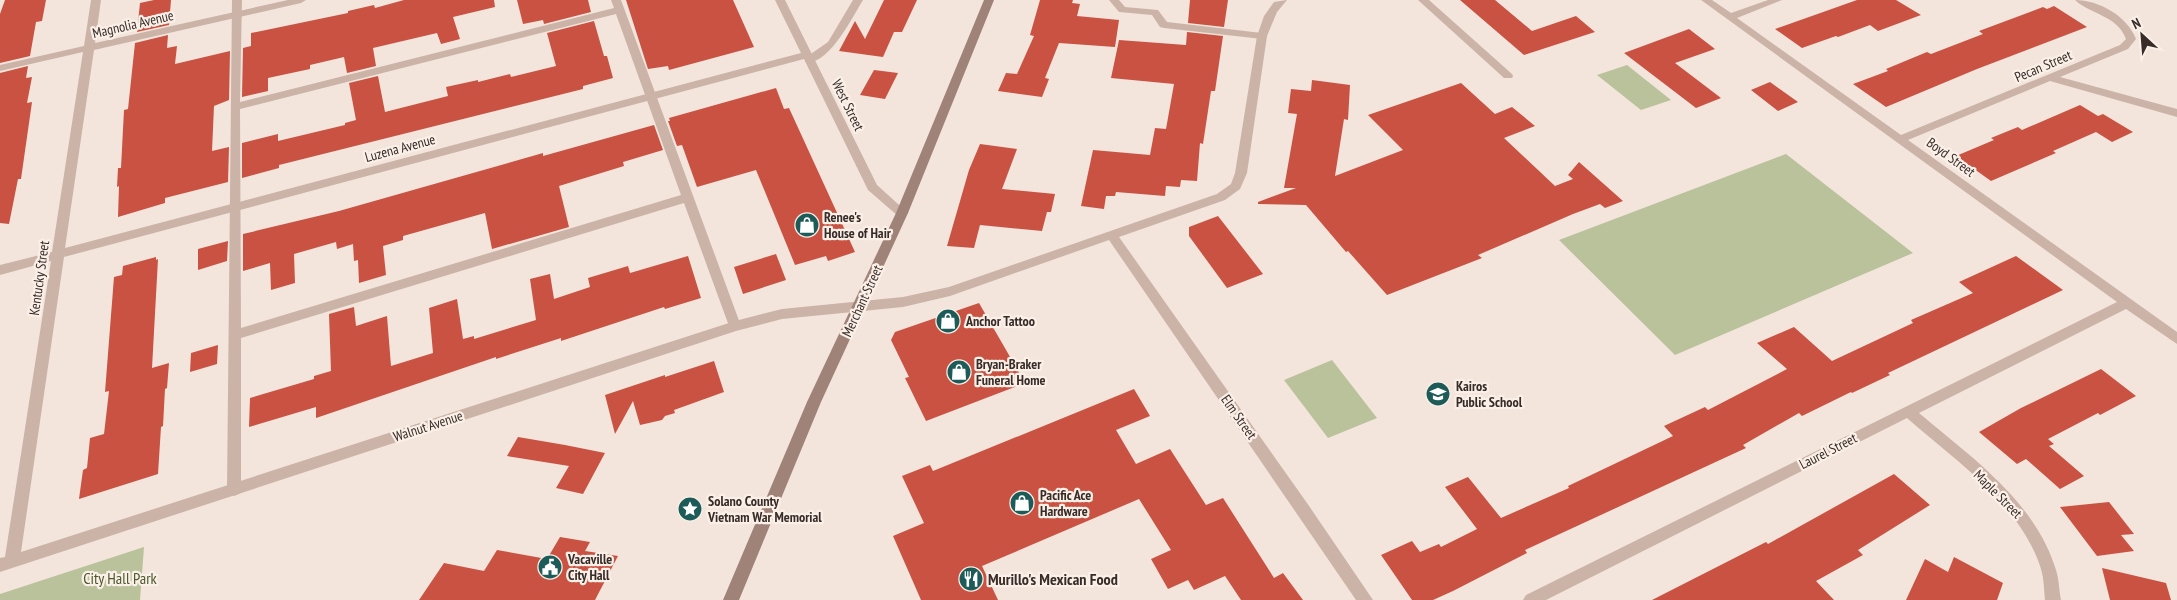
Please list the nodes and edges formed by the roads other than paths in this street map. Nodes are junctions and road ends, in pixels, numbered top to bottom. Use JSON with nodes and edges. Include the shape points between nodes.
{"nodes":[{"id":1,"x":96,"y":0,"type":"edge"},
{"id":2,"x":237,"y":0,"type":"edge"},
{"id":3,"x":301,"y":0,"type":"edge"},
{"id":4,"x":780,"y":0,"type":"edge"},
{"id":5,"x":858,"y":0,"type":"edge"},
{"id":6,"x":989,"y":0,"type":"edge"},
{"id":7,"x":1114,"y":0,"type":"edge"},
{"id":8,"x":1282,"y":0,"type":"edge"},
{"id":9,"x":1423,"y":0,"type":"edge"},
{"id":10,"x":1706,"y":0,"type":"edge"},
{"id":11,"x":1777,"y":0,"type":"edge"},
{"id":12,"x":2080,"y":0,"type":"edge"},
{"id":13,"x":618,"y":5,"type":"edge"},
{"id":14,"x":237,"y":15,"type":"junction"},
{"id":15,"x":1730,"y":17,"type":"junction"},
{"id":16,"x":1262,"y":36,"type":"junction"},
{"id":17,"x":89,"y":47,"type":"junction"},
{"id":18,"x":808,"y":57,"type":"junction"},
{"id":19,"x":0,"y":68,"type":"edge"},
{"id":20,"x":1508,"y":76,"type":"dead end"},
{"id":21,"x":2050,"y":78,"type":"junction"},
{"id":22,"x":652,"y":96,"type":"junction"},
{"id":23,"x":235,"y":107,"type":"junction"},
{"id":24,"x":2177,"y":113,"type":"edge"},
{"id":25,"x":1900,"y":139,"type":"junction"},
{"id":26,"x":689,"y":197,"type":"junction"},
{"id":27,"x":234,"y":208,"type":"junction"},
{"id":28,"x":902,"y":213,"type":"junction"},
{"id":29,"x":1112,"y":236,"type":"junction"},
{"id":30,"x":57,"y":255,"type":"junction"},
{"id":31,"x":0,"y":270,"type":"edge"},
{"id":32,"x":2126,"y":303,"type":"junction"},
{"id":33,"x":859,"y":306,"type":"junction"},
{"id":34,"x":735,"y":326,"type":"junction"},
{"id":35,"x":236,"y":335,"type":"junction"},
{"id":36,"x":2177,"y":339,"type":"edge"},
{"id":37,"x":1908,"y":411,"type":"junction"},
{"id":38,"x":234,"y":490,"type":"junction"},
{"id":39,"x":6,"y":563,"type":"edge"},
{"id":40,"x":731,"y":600,"type":"edge"},
{"id":41,"x":1365,"y":600,"type":"edge"},
{"id":42,"x":1531,"y":600,"type":"edge"},
{"id":43,"x":2053,"y":600,"type":"edge"}],
"edges":[{"from":1,"to":17,"type":"street","name":"Kentucky Street"},
{"from":2,"to":14,"type":"street"},
{"from":3,"to":14,"type":"street","name":"Magnolia Avenue"},
{"from":4,"to":18,"type":"street","name":"West Street"},
{"from":5,"to":18,"type":"street","via":[[832,44]]},
{"from":6,"to":28,"type":"main road","name":"Merchant Street"},
{"from":7,"to":16,"type":"street","via":[[1122,10],[1155,12],[1164,25]]},
{"from":8,"to":16,"type":"street","via":[[1268,17]]},
{"from":9,"to":20,"type":"street"},
{"from":10,"to":15,"type":"street","name":"Boyd Street"},
{"from":11,"to":15,"type":"street"},
{"from":12,"to":21,"type":"street","name":"Pecan Street","via":[[2118,21],[2130,31],[2131,39],[2124,47]]},
{"from":13,"to":22,"type":"street"},
{"from":13,"to":23,"type":"street"},
{"from":14,"to":17,"type":"street","name":"Magnolia Avenue"},
{"from":14,"to":23,"type":"street"},
{"from":15,"to":25,"type":"street","name":"Boyd Street"},
{"from":16,"to":29,"type":"street","via":[[1241,173],[1236,186],[1222,197]]},
{"from":17,"to":19,"type":"street","name":"Magnolia Avenue"},
{"from":17,"to":30,"type":"street","name":"Kentucky Street"},
{"from":18,"to":22,"type":"street","name":"Luzena Avenue"},
{"from":18,"to":28,"type":"street","name":"West Street","via":[[872,187]]},
{"from":21,"to":24,"type":"street"},
{"from":21,"to":25,"type":"street","name":"Pecan Street"},
{"from":22,"to":26,"type":"street"},
{"from":22,"to":27,"type":"street","name":"Luzena Avenue"},
{"from":23,"to":27,"type":"street"},
{"from":25,"to":32,"type":"street","name":"Boyd Street"},
{"from":26,"to":34,"type":"street"},
{"from":26,"to":35,"type":"street"},
{"from":27,"to":30,"type":"street","name":"Luzena Avenue"},
{"from":27,"to":35,"type":"street"},
{"from":28,"to":33,"type":"main road","name":"Merchant Street"},
{"from":29,"to":33,"type":"street","via":[[950,291],[903,302]]},
{"from":29,"to":41,"type":"street","name":"Elm Street"},
{"from":30,"to":31,"type":"street","name":"Luzena Avenue"},
{"from":30,"to":39,"type":"street","name":"Kentucky Street"},
{"from":32,"to":36,"type":"street","name":"Boyd Street"},
{"from":32,"to":37,"type":"street","name":"Laurel Street"},
{"from":33,"to":34,"type":"street","name":"Walnut Avenue","via":[[782,314]]},
{"from":33,"to":40,"type":"main road","name":"Merchant Street","via":[[814,402]]},
{"from":34,"to":38,"type":"street","name":"Walnut Avenue"},
{"from":35,"to":38,"type":"street"},
{"from":37,"to":42,"type":"street","name":"Laurel Street"},
{"from":37,"to":43,"type":"street","name":"Maple Street","via":[[1988,482],[2023,519],[2042,550],[2053,587]]},
{"from":38,"to":39,"type":"street","name":"Walnut Avenue"}]}
